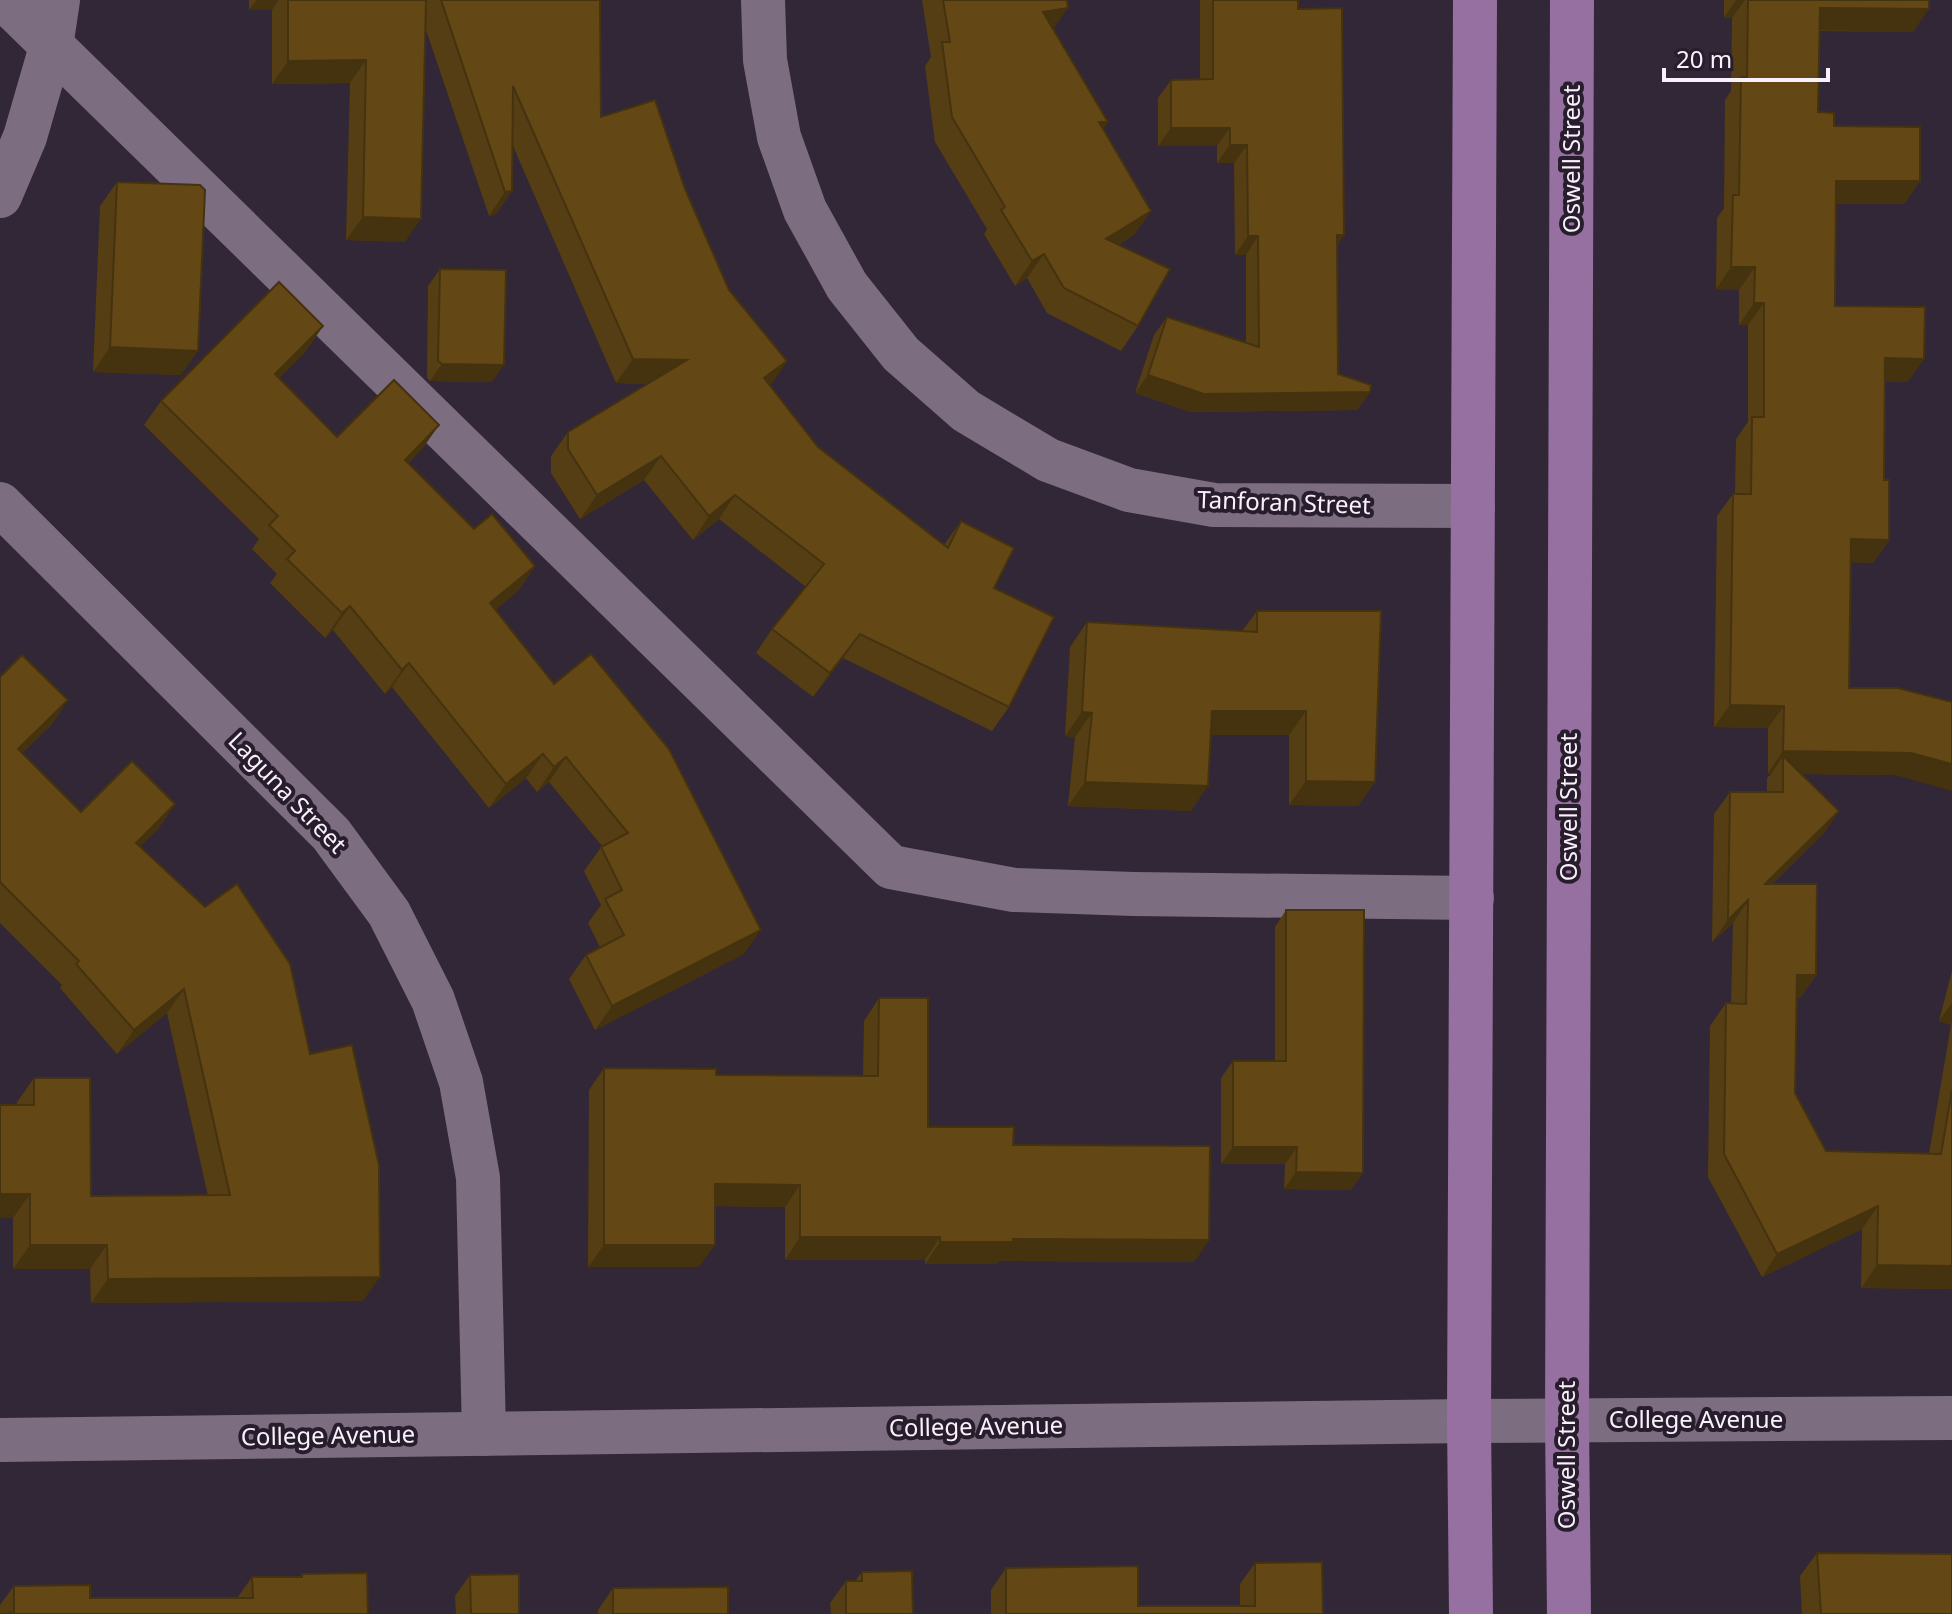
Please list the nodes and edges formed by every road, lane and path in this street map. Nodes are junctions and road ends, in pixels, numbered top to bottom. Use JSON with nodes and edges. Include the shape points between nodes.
{"nodes":[{"id":1,"x":5,"y":0,"type":"edge"},
{"id":2,"x":58,"y":0,"type":"edge"},
{"id":3,"x":763,"y":0,"type":"edge"},
{"id":4,"x":1475,"y":0,"type":"edge"},
{"id":5,"x":1572,"y":0,"type":"edge"},
{"id":6,"x":51,"y":47,"type":"junction"},
{"id":7,"x":0,"y":196,"type":"edge"},
{"id":8,"x":0,"y":504,"type":"edge"},
{"id":9,"x":1473,"y":506,"type":"junction"},
{"id":10,"x":1472,"y":898,"type":"junction"},
{"id":11,"x":1952,"y":1418,"type":"edge"},
{"id":12,"x":1469,"y":1421,"type":"junction"},
{"id":13,"x":1567,"y":1421,"type":"junction"},
{"id":14,"x":484,"y":1434,"type":"junction"},
{"id":15,"x":0,"y":1440,"type":"edge"},
{"id":16,"x":1471,"y":1614,"type":"edge"},
{"id":17,"x":1569,"y":1614,"type":"edge"}],
"edges":[{"from":1,"to":6,"type":"street"},
{"from":2,"to":6,"type":"street"},
{"from":3,"to":9,"type":"street","name":"Tanforan Street","via":[[765,60],[779,137],[805,210],[847,286],[883,332],[966,411],[1048,460],[1129,490],[1214,505]]},
{"from":4,"to":9,"type":"main road"},
{"from":5,"to":13,"type":"main road","name":"Oswell Street"},
{"from":6,"to":7,"type":"street","via":[[25,137]]},
{"from":6,"to":10,"type":"street","via":[[891,867],[1014,890]]},
{"from":8,"to":14,"type":"street","name":"Laguna Street","via":[[331,834],[389,913],[433,1000],[461,1082],[478,1178]]},
{"from":9,"to":10,"type":"main road"},
{"from":10,"to":12,"type":"main road"},
{"from":11,"to":13,"type":"street","name":"College Avenue"},
{"from":12,"to":13,"type":"street","name":"College Avenue"},
{"from":12,"to":14,"type":"street","name":"College Avenue"},
{"from":12,"to":16,"type":"main road"},
{"from":13,"to":17,"type":"main road","name":"Oswell Street"},
{"from":14,"to":15,"type":"street","name":"College Avenue"}]}
